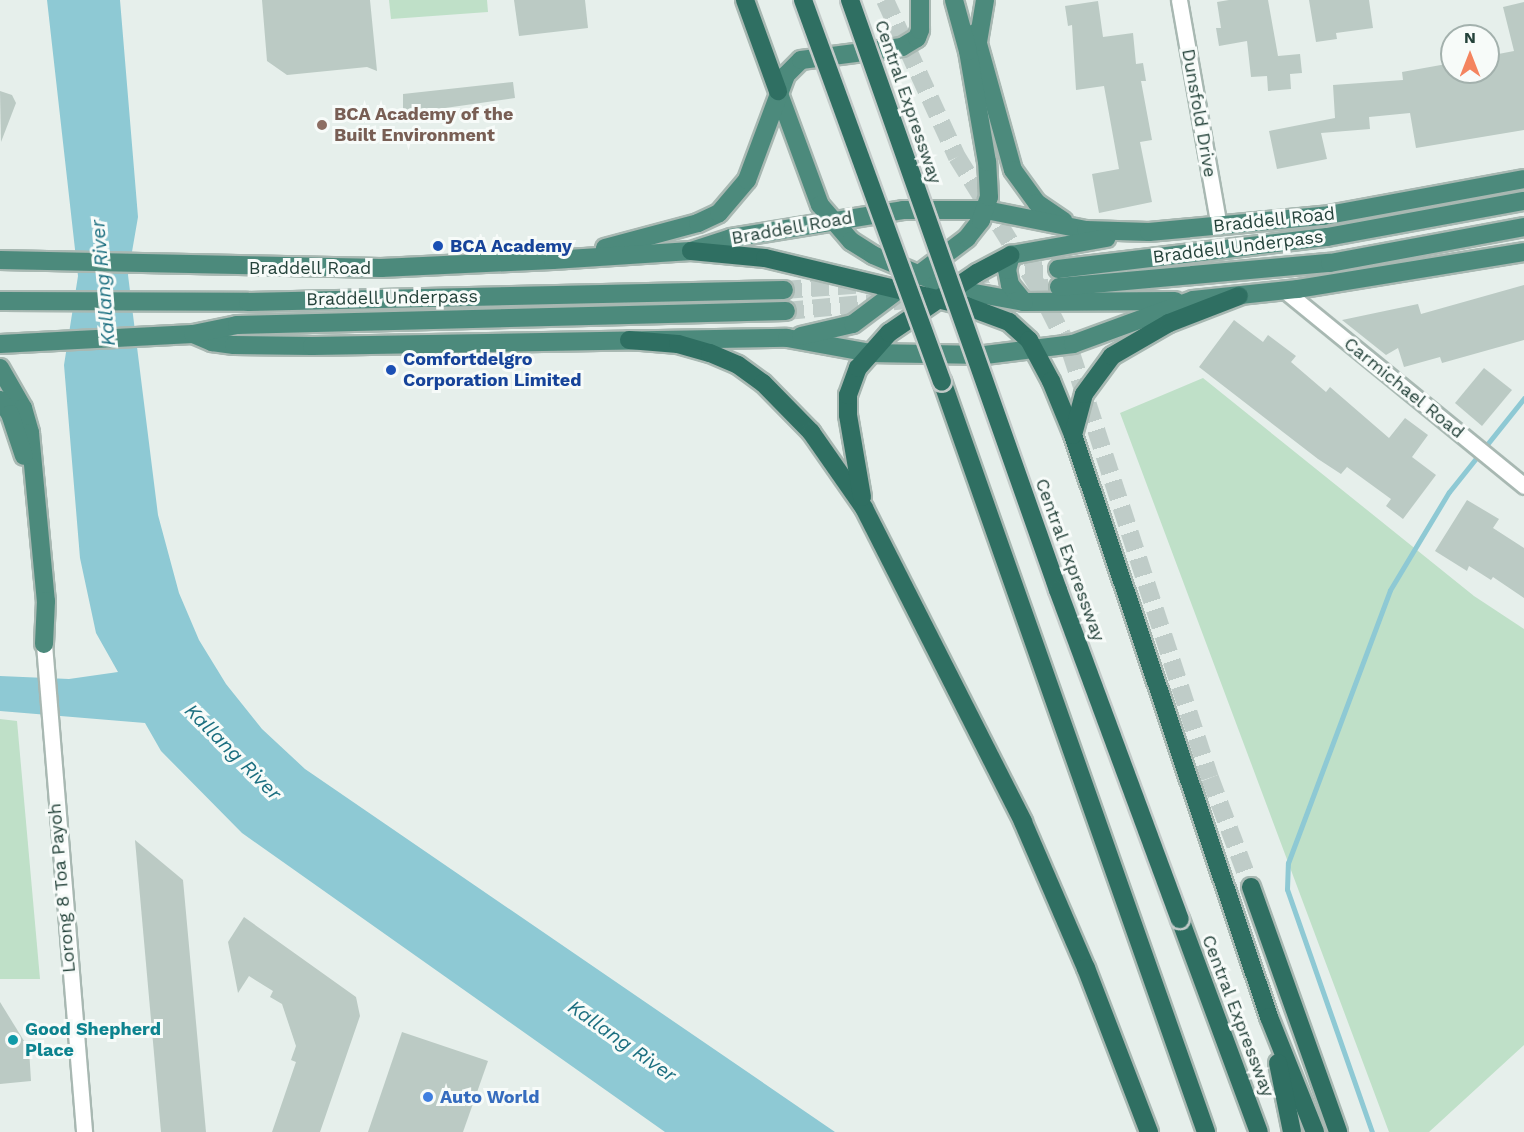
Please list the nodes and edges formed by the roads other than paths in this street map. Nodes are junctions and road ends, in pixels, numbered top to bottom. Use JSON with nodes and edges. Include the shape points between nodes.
{"nodes":[{"id":1,"x":745,"y":0,"type":"edge"},
{"id":2,"x":803,"y":0,"type":"edge"},
{"id":3,"x":850,"y":0,"type":"edge"},
{"id":4,"x":920,"y":0,"type":"edge"},
{"id":5,"x":954,"y":0,"type":"edge"},
{"id":6,"x":966,"y":0,"type":"edge"},
{"id":7,"x":985,"y":0,"type":"edge"},
{"id":8,"x":1179,"y":0,"type":"edge"},
{"id":9,"x":978,"y":42,"type":"junction"},
{"id":10,"x":778,"y":91,"type":"junction"},
{"id":11,"x":1524,"y":179,"type":"edge"},
{"id":12,"x":1524,"y":201,"type":"edge"},
{"id":13,"x":986,"y":210,"type":"junction"},
{"id":14,"x":830,"y":220,"type":"junction"},
{"id":15,"x":1220,"y":226,"type":"junction"},
{"id":16,"x":1524,"y":227,"type":"edge"},
{"id":17,"x":1086,"y":230,"type":"junction"},
{"id":18,"x":1149,"y":232,"type":"junction"},
{"id":19,"x":691,"y":251,"type":"junction"},
{"id":20,"x":1524,"y":252,"type":"edge"},
{"id":21,"x":1011,"y":255,"type":"junction"},
{"id":22,"x":575,"y":257,"type":"junction"},
{"id":23,"x":0,"y":260,"type":"edge"},
{"id":24,"x":1058,"y":269,"type":"tunnel mouth"},
{"id":25,"x":920,"y":276,"type":"junction"},
{"id":26,"x":1059,"y":287,"type":"tunnel mouth"},
{"id":27,"x":784,"y":290,"type":"tunnel mouth"},
{"id":28,"x":900,"y":290,"type":"junction"},
{"id":29,"x":1284,"y":290,"type":"junction"},
{"id":30,"x":946,"y":294,"type":"junction"},
{"id":31,"x":1239,"y":296,"type":"junction"},
{"id":32,"x":1193,"y":300,"type":"junction"},
{"id":33,"x":0,"y":301,"type":"edge"},
{"id":34,"x":1024,"y":302,"type":"junction"},
{"id":35,"x":786,"y":311,"type":"tunnel mouth"},
{"id":36,"x":193,"y":334,"type":"junction"},
{"id":37,"x":787,"y":338,"type":"junction"},
{"id":38,"x":629,"y":340,"type":"junction"},
{"id":39,"x":0,"y":344,"type":"edge"},
{"id":40,"x":1036,"y":351,"type":"junction"},
{"id":41,"x":870,"y":353,"type":"junction"},
{"id":42,"x":0,"y":368,"type":"edge"},
{"id":43,"x":0,"y":400,"type":"edge"},
{"id":44,"x":1073,"y":435,"type":"junction"},
{"id":45,"x":1524,"y":486,"type":"edge"},
{"id":46,"x":36,"y":498,"type":"junction"},
{"id":47,"x":864,"y":508,"type":"junction"},
{"id":48,"x":45,"y":652,"type":"joint"},
{"id":49,"x":1251,"y":886,"type":"tunnel mouth"},
{"id":50,"x":1269,"y":1017,"type":"junction"},
{"id":51,"x":84,"y":1132,"type":"edge"},
{"id":52,"x":1149,"y":1132,"type":"edge"},
{"id":53,"x":1206,"y":1132,"type":"edge"},
{"id":54,"x":1260,"y":1132,"type":"edge"},
{"id":55,"x":1292,"y":1132,"type":"edge"},
{"id":56,"x":1315,"y":1132,"type":"edge"},
{"id":57,"x":1338,"y":1132,"type":"edge"}],
"edges":[{"from":1,"to":10,"type":"highway"},
{"from":2,"to":53,"type":"highway","bridge":true,"via":[[1028,622]]},
{"from":3,"to":54,"type":"highway","name":"Central Expressway","bridge":true,"via":[[1058,590]]},
{"from":4,"to":10,"type":"highway","via":[[923,15],[917,38],[902,47],[801,60],[786,75]]},
{"from":5,"to":13,"type":"highway","via":[[968,51],[987,162],[990,186]]},
{"from":6,"to":9,"type":"highway"},
{"from":7,"to":9,"type":"highway"},
{"from":8,"to":15,"type":"street","name":"Dunsfold Drive"},
{"from":9,"to":17,"type":"highway","via":[[1018,181],[1048,212]]},
{"from":10,"to":14,"type":"highway","via":[[820,205]]},
{"from":10,"to":22,"type":"highway","via":[[747,180],[719,213],[698,223]]},
{"from":11,"to":15,"type":"highway","name":"Braddell Road","via":[[1323,216]]},
{"from":12,"to":24,"type":"highway","name":"Braddell Underpass","via":[[1327,237]]},
{"from":13,"to":14,"type":"highway","name":"Braddell Road","via":[[903,210]]},
{"from":13,"to":17,"type":"highway","name":"Braddell Road"},
{"from":13,"to":25,"type":"highway","via":[[972,233]]},
{"from":14,"to":19,"type":"highway","name":"Braddell Road","via":[[731,238]]},
{"from":14,"to":25,"type":"highway","via":[[873,255]]},
{"from":15,"to":18,"type":"highway","name":"Braddell Road"},
{"from":16,"to":26,"type":"highway","name":"Braddell Underpass","via":[[1330,263]]},
{"from":17,"to":18,"type":"highway","name":"Braddell Road"},
{"from":18,"to":21,"type":"highway"},
{"from":19,"to":22,"type":"highway","name":"Braddell Road"},
{"from":19,"to":28,"type":"highway","via":[[765,258]]},
{"from":20,"to":29,"type":"highway"},
{"from":21,"to":30,"type":"highway"},
{"from":21,"to":34,"type":"highway","via":[[1007,270],[1010,285]]},
{"from":22,"to":23,"type":"highway","name":"Braddell Road","via":[[398,268],[140,266]]},
{"from":25,"to":28,"type":"highway"},
{"from":25,"to":30,"type":"highway"},
{"from":27,"to":33,"type":"highway","name":"Braddell Underpass"},
{"from":28,"to":30,"type":"highway"},
{"from":28,"to":37,"type":"highway","via":[[853,324]]},
{"from":29,"to":31,"type":"highway"},
{"from":29,"to":45,"type":"street","name":"Carmichael Road"},
{"from":30,"to":34,"type":"highway"},
{"from":30,"to":40,"type":"highway","via":[[1009,322]]},
{"from":30,"to":41,"type":"highway","via":[[890,333]]},
{"from":31,"to":32,"type":"highway"},
{"from":31,"to":44,"type":"highway","via":[[1169,323],[1112,356],[1084,394]]},
{"from":32,"to":34,"type":"highway"},
{"from":32,"to":40,"type":"highway","via":[[1091,339]]},
{"from":35,"to":36,"type":"highway","name":"Braddell Underpass","via":[[237,325]]},
{"from":36,"to":38,"type":"highway","via":[[234,345]]},
{"from":36,"to":39,"type":"highway"},
{"from":37,"to":38,"type":"highway"},
{"from":37,"to":41,"type":"highway"},
{"from":38,"to":47,"type":"highway","via":[[678,344],[738,365],[763,383],[811,432]]},
{"from":40,"to":41,"type":"highway","via":[[955,356]]},
{"from":40,"to":44,"type":"highway"},
{"from":41,"to":47,"type":"highway","via":[[858,368],[848,395],[849,437]]},
{"from":42,"to":46,"type":"highway","via":[[28,423]]},
{"from":43,"to":46,"type":"highway","via":[[14,423]]},
{"from":44,"to":50,"type":"highway"},
{"from":46,"to":48,"type":"highway","via":[[46,600]]},
{"from":47,"to":52,"type":"highway","via":[[1023,822],[1086,968]]},
{"from":48,"to":51,"type":"street","name":"Lorong 8 Toa Payoh"},
{"from":49,"to":57,"type":"highway"},
{"from":50,"to":55,"type":"highway"},
{"from":50,"to":56,"type":"highway"}]}
